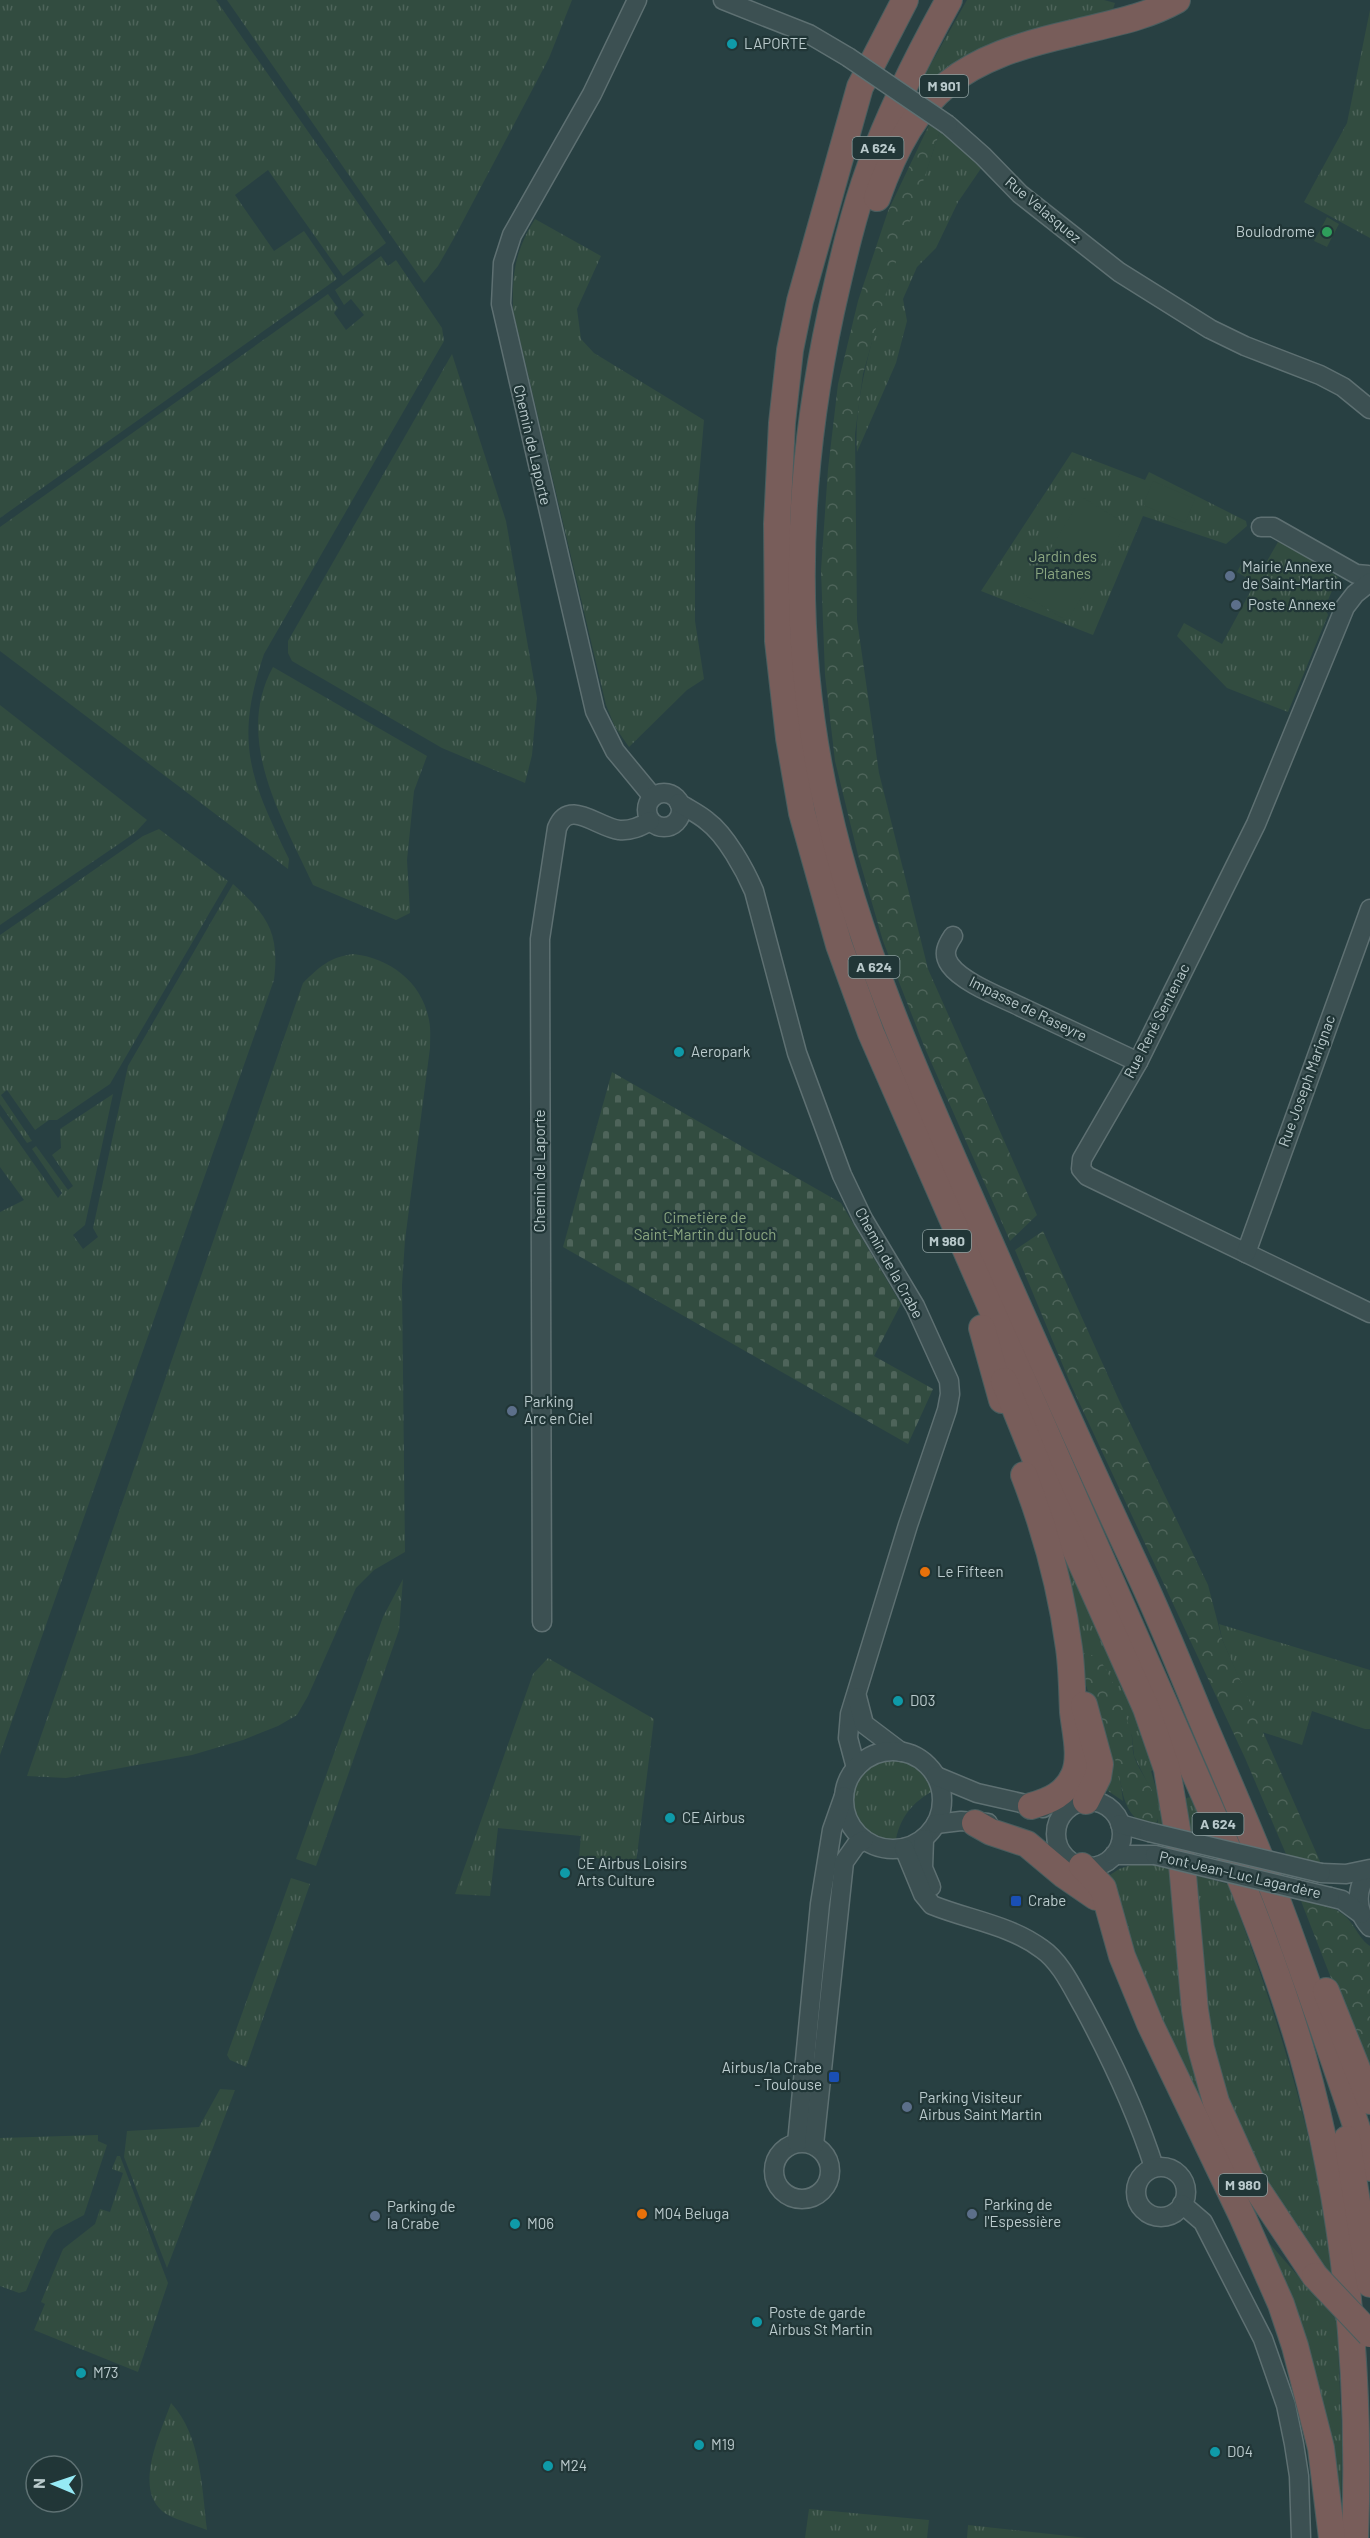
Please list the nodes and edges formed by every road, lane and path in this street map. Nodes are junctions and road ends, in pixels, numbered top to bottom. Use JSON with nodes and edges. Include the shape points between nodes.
{"nodes":[{"id":1,"x":637,"y":0,"type":"edge"},
{"id":2,"x":648,"y":0,"type":"edge"},
{"id":3,"x":723,"y":0,"type":"edge"},
{"id":4,"x":905,"y":0,"type":"edge"},
{"id":5,"x":925,"y":0,"type":"edge"},
{"id":6,"x":949,"y":0,"type":"edge"},
{"id":7,"x":1177,"y":0,"type":"edge"},
{"id":8,"x":592,"y":94,"type":"junction"},
{"id":9,"x":824,"y":210,"type":"junction"},
{"id":10,"x":832,"y":307,"type":"junction"},
{"id":11,"x":1370,"y":409,"type":"edge"},
{"id":12,"x":1261,"y":527,"type":"dead end"},
{"id":13,"x":1370,"y":576,"type":"edge"},
{"id":14,"x":653,"y":797,"type":"junction"},
{"id":15,"x":679,"y":803,"type":"junction"},
{"id":16,"x":650,"y":821,"type":"junction"},
{"id":17,"x":676,"y":823,"type":"junction"},
{"id":18,"x":721,"y":837,"type":"junction"},
{"id":19,"x":1370,"y":909,"type":"edge"},
{"id":20,"x":953,"y":936,"type":"dead end"},
{"id":21,"x":1138,"y":1062,"type":"junction"},
{"id":22,"x":922,"y":1152,"type":"junction"},
{"id":23,"x":1246,"y":1253,"type":"junction"},
{"id":24,"x":1370,"y":1312,"type":"edge"},
{"id":25,"x":981,"y":1328,"type":"junction"},
{"id":26,"x":542,"y":1622,"type":"dead end"},
{"id":27,"x":1069,"y":1650,"type":"junction"},
{"id":28,"x":856,"y":1696,"type":"junction"},
{"id":29,"x":901,"y":1752,"type":"junction"},
{"id":30,"x":856,"y":1768,"type":"junction"},
{"id":31,"x":936,"y":1776,"type":"junction"},
{"id":32,"x":844,"y":1796,"type":"junction"},
{"id":33,"x":1236,"y":1800,"type":"junction"},
{"id":34,"x":1077,"y":1804,"type":"junction"},
{"id":35,"x":1031,"y":1806,"type":"junction"},
{"id":36,"x":975,"y":1823,"type":"junction"},
{"id":37,"x":936,"y":1824,"type":"junction"},
{"id":38,"x":1120,"y":1824,"type":"junction"},
{"id":39,"x":924,"y":1839,"type":"junction"},
{"id":40,"x":864,"y":1840,"type":"junction"},
{"id":41,"x":904,"y":1848,"type":"junction"},
{"id":42,"x":1060,"y":1850,"type":"junction"},
{"id":43,"x":1114,"y":1854,"type":"junction"},
{"id":44,"x":1082,"y":1866,"type":"junction"},
{"id":45,"x":1370,"y":1870,"type":"edge"},
{"id":46,"x":947,"y":1911,"type":"junction"},
{"id":47,"x":1110,"y":1916,"type":"junction"},
{"id":48,"x":1366,"y":1920,"type":"edge"},
{"id":49,"x":1316,"y":2009,"type":"junction"},
{"id":50,"x":1180,"y":2088,"type":"junction"},
{"id":51,"x":1370,"y":2101,"type":"edge"},
{"id":52,"x":1154,"y":2167,"type":"junction"},
{"id":53,"x":1370,"y":2168,"type":"edge"},
{"id":54,"x":1182,"y":2204,"type":"junction"},
{"id":55,"x":1315,"y":2276,"type":"junction"},
{"id":56,"x":1370,"y":2284,"type":"edge"},
{"id":57,"x":1370,"y":2334,"type":"edge"},
{"id":58,"x":1301,"y":2538,"type":"edge"},
{"id":59,"x":1332,"y":2538,"type":"edge"},
{"id":60,"x":1354,"y":2538,"type":"edge"}],
"edges":[{"from":1,"to":8,"type":"street","name":"Chemin de Laporte"},
{"from":2,"to":8,"type":"street","name":"Chemin de Laporte","via":[[617,60]]},
{"from":3,"to":11,"type":"street","name":"Rue Velasquez","bridge":true,"via":[[809,34],[848,57],[948,125],[1020,194],[1119,272],[1210,329],[1343,387]]},
{"from":4,"to":9,"type":"highway","number":"A 624","via":[[860,87]]},
{"from":5,"to":9,"type":"highway","number":"A 624","via":[[880,85],[853,153]]},
{"from":6,"to":10,"type":"highway","number":"A 624","via":[[920,52],[871,164],[850,228]]},
{"from":7,"to":10,"type":"highway","number":"M 901","via":[[1149,14],[1016,48],[973,66],[930,98],[912,123],[885,176],[864,236]]},
{"from":8,"to":14,"type":"street","name":"Chemin de Laporte","via":[[512,235],[503,263],[501,304],[595,711],[615,751]]},
{"from":9,"to":22,"type":"highway","number":"A 624","via":[[790,350],[782,423],[777,524],[782,687],[802,813],[822,889],[871,1033]]},
{"from":10,"to":33,"type":"highway","number":"A 624","via":[[810,428],[802,526],[802,603],[813,729],[825,799],[846,881],[875,971],[924,1094],[1143,1581]]},
{"from":12,"to":13,"type":"street","via":[[1273,527],[1356,574]]},
{"from":13,"to":21,"type":"street","name":"Rue René Sentenac","via":[[1345,607],[1256,824]]},
{"from":14,"to":15,"type":"street","via":[[665,793]]},
{"from":14,"to":16,"type":"street","via":[[647,808]]},
{"from":15,"to":17,"type":"street"},
{"from":15,"to":18,"type":"street","name":"Chemin de la Crabe","via":[[710,823]]},
{"from":16,"to":17,"type":"street","name":"Chemin de Laporte","via":[[659,827]]},
{"from":16,"to":26,"type":"street","name":"Chemin de Laporte","via":[[638,828],[619,830],[573,813],[566,815],[557,828],[547,886],[540,939]]},
{"from":17,"to":18,"type":"street","name":"Chemin de la Crabe","via":[[695,823]]},
{"from":18,"to":28,"type":"street","name":"Chemin de la Crabe","via":[[736,855],[754,891],[797,1053],[842,1175],[863,1219],[915,1306],[949,1382],[947,1410]]},
{"from":19,"to":23,"type":"street","name":"Rue Joseph Marignac"},
{"from":20,"to":21,"type":"street","name":"Impasse de Raseyre","via":[[945,947],[946,955],[960,975]]},
{"from":21,"to":23,"type":"street","name":"Rue René Sentenac","via":[[1082,1159],[1081,1169],[1087,1176]]},
{"from":22,"to":25,"type":"highway","number":"M 980","via":[[938,1218]]},
{"from":22,"to":60,"type":"highway","number":"A 624","via":[[1224,1840],[1252,1906],[1293,2024],[1327,2156],[1346,2272],[1356,2411]]},
{"from":23,"to":24,"type":"street","name":"Rue René Sentenac"},
{"from":25,"to":27,"type":"highway","via":[[1020,1464],[1052,1554]]},
{"from":25,"to":55,"type":"highway","number":"M 980","via":[[1162,1752],[1177,1819],[1195,2010],[1216,2102],[1251,2180]]},
{"from":27,"to":34,"type":"highway","via":[[1100,1764],[1098,1777]]},
{"from":27,"to":35,"type":"highway","via":[[1075,1772],[1058,1795]]},
{"from":28,"to":29,"type":"street","via":[[864,1724]]},
{"from":28,"to":30,"type":"street","name":"Chemin de la Crabe","via":[[848,1738]]},
{"from":29,"to":30,"type":"street","via":[[877,1754]]},
{"from":29,"to":31,"type":"street","via":[[921,1760]]},
{"from":30,"to":32,"type":"street"},
{"from":31,"to":35,"type":"street","via":[[977,1793]]},
{"from":31,"to":37,"type":"street","via":[[942,1798]]},
{"from":32,"to":40,"type":"street","via":[[850,1825]]},
{"from":32,"to":40,"type":"street","via":[[832,1830],[820,1904],[806,2144],[844,1862]]},
{"from":33,"to":49,"type":"highway","number":"A 624"},
{"from":33,"to":51,"type":"highway","via":[[1309,1951]]},
{"from":34,"to":35,"type":"street"},
{"from":34,"to":38,"type":"street","via":[[1097,1802],[1107,1806]]},
{"from":34,"to":42,"type":"street","via":[[1058,1825]]},
{"from":36,"to":37,"type":"street"},
{"from":36,"to":42,"type":"street","via":[[1019,1830]]},
{"from":36,"to":47,"type":"highway","via":[[1028,1844],[1095,1895]]},
{"from":37,"to":39,"type":"street"},
{"from":38,"to":43,"type":"street","via":[[1122,1837]]},
{"from":38,"to":45,"type":"street","name":"Pont Jean-Luc Lagardère","bridge":true,"via":[[1321,1873]]},
{"from":39,"to":41,"type":"street"},
{"from":39,"to":46,"type":"street","via":[[924,1868]]},
{"from":40,"to":41,"type":"street","via":[[883,1849]]},
{"from":41,"to":46,"type":"street","via":[[923,1894],[932,1905]]},
{"from":42,"to":44,"type":"street"},
{"from":43,"to":44,"type":"street","via":[[1100,1865]]},
{"from":43,"to":48,"type":"street","name":"Pont Jean-Luc Lagardère","bridge":true,"via":[[1155,1855],[1342,1900]]},
{"from":44,"to":47,"type":"highway","via":[[1104,1888]]},
{"from":45,"to":48,"type":"street","via":[[1360,1889]]},
{"from":46,"to":52,"type":"street","via":[[1021,1935],[1044,1950],[1062,1972],[1112,2060]]},
{"from":47,"to":50,"type":"highway","via":[[1133,1984]]},
{"from":49,"to":53,"type":"highway"},
{"from":49,"to":56,"type":"highway","number":"A 624","via":[[1351,2160]]},
{"from":50,"to":55,"type":"highway","number":"M 980","via":[[1255,2202]]},
{"from":50,"to":59,"type":"highway","via":[[1281,2304],[1321,2448]]},
{"from":52,"to":54,"type":"street","via":[[1170,2168],[1182,2179]]},
{"from":52,"to":54,"type":"street","via":[[1137,2183],[1140,2206],[1149,2214],[1164,2216]]},
{"from":54,"to":58,"type":"street","via":[[1203,2223],[1263,2338],[1286,2405],[1294,2444]]},
{"from":55,"to":57,"type":"highway","number":"M 980","bridge":true}]}
